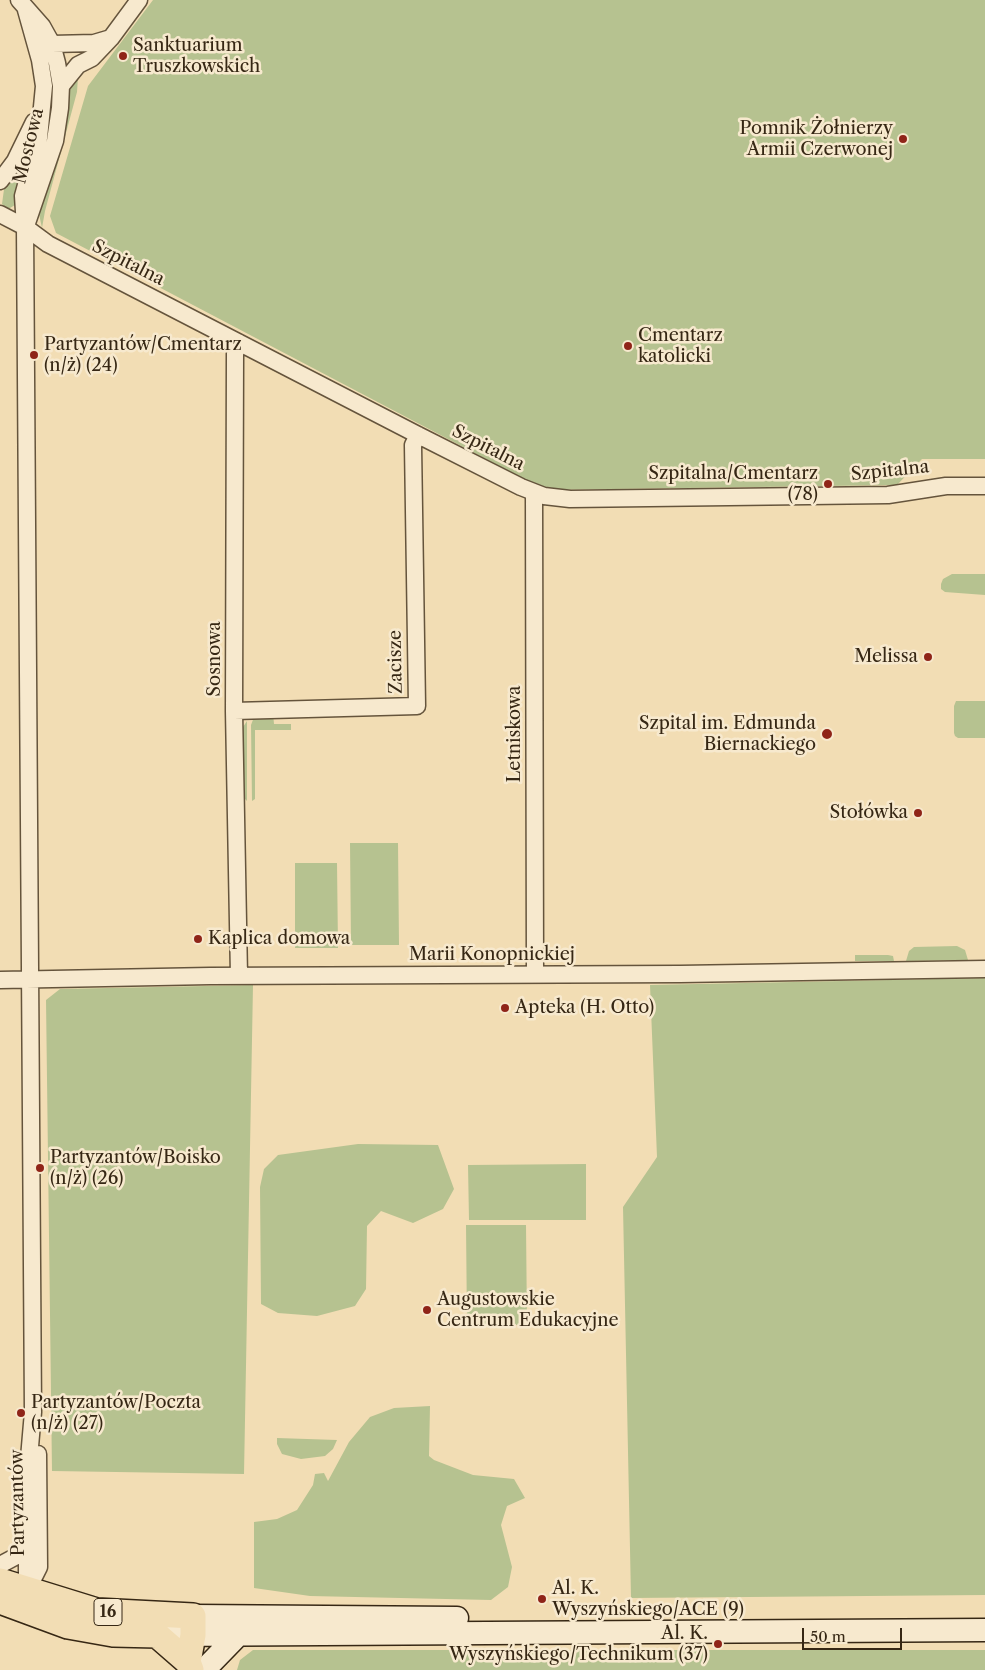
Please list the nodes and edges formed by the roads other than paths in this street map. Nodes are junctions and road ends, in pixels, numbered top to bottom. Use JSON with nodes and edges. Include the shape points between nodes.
{"nodes":[{"id":1,"x":139,"y":0,"type":"edge"},
{"id":2,"x":23,"y":5,"type":"edge"},
{"id":3,"x":110,"y":38,"type":"junction"},
{"id":4,"x":52,"y":44,"type":"junction"},
{"id":5,"x":40,"y":60,"type":"junction"},
{"id":6,"x":57,"y":63,"type":"junction"},
{"id":7,"x":78,"y":65,"type":"junction"},
{"id":8,"x":61,"y":86,"type":"junction"},
{"id":9,"x":43,"y":97,"type":"junction"},
{"id":10,"x":0,"y":181,"type":"edge"},
{"id":11,"x":0,"y":214,"type":"edge"},
{"id":12,"x":25,"y":227,"type":"junction"},
{"id":13,"x":238,"y":342,"type":"junction"},
{"id":14,"x":418,"y":435,"type":"junction"},
{"id":15,"x":985,"y":486,"type":"edge"},
{"id":16,"x":534,"y":493,"type":"junction"},
{"id":17,"x":234,"y":711,"type":"junction"},
{"id":18,"x":985,"y":969,"type":"edge"},
{"id":19,"x":535,"y":974,"type":"junction"},
{"id":20,"x":238,"y":976,"type":"junction"},
{"id":21,"x":0,"y":980,"type":"edge"},
{"id":22,"x":30,"y":980,"type":"junction"},
{"id":23,"x":32,"y":1412,"type":"junction"},
{"id":24,"x":26,"y":1551,"type":"junction"},
{"id":25,"x":0,"y":1565,"type":"edge"},
{"id":26,"x":0,"y":1581,"type":"edge"},
{"id":27,"x":16,"y":1600,"type":"edge"},
{"id":28,"x":985,"y":1615,"type":"edge"},
{"id":29,"x":193,"y":1625,"type":"junction"},
{"id":30,"x":603,"y":1625,"type":"junction"},
{"id":31,"x":437,"y":1626,"type":"junction"},
{"id":32,"x":985,"y":1630,"type":"edge"},
{"id":33,"x":158,"y":1635,"type":"junction"},
{"id":34,"x":238,"y":1635,"type":"junction"},
{"id":35,"x":196,"y":1668,"type":"edge"}],
"edges":[{"from":1,"to":3,"type":"street"},
{"from":2,"to":4,"type":"street","name":"Mostowa","via":[[42,26]]},
{"from":2,"to":5,"type":"street","name":"Mostowa"},
{"from":3,"to":4,"type":"street"},
{"from":3,"to":7,"type":"street","via":[[92,58]]},
{"from":4,"to":5,"type":"street"},
{"from":4,"to":6,"type":"street","name":"Mostowa"},
{"from":5,"to":6,"type":"street"},
{"from":5,"to":9,"type":"street","name":"Mostowa"},
{"from":6,"to":7,"type":"street"},
{"from":6,"to":8,"type":"street","name":"Mostowa"},
{"from":7,"to":8,"type":"street"},
{"from":8,"to":12,"type":"street","name":"Mostowa","via":[[55,141]]},
{"from":9,"to":10,"type":"street","via":[[28,138]]},
{"from":9,"to":12,"type":"street","name":"Mostowa","via":[[39,138],[23,196]]},
{"from":11,"to":12,"type":"street","name":"Szpitalna"},
{"from":12,"to":13,"type":"street","name":"Szpitalna","via":[[48,244]]},
{"from":12,"to":22,"type":"street","name":"Partyzantów"},
{"from":13,"to":14,"type":"street","name":"Szpitalna"},
{"from":13,"to":17,"type":"street","name":"Sosnowa","via":[[235,354]]},
{"from":14,"to":16,"type":"street","name":"Szpitalna"},
{"from":14,"to":17,"type":"street","name":"Zacisze","via":[[413,445],[417,706]]},
{"from":15,"to":16,"type":"street","name":"Szpitalna","via":[[946,486],[873,495],[554,498]]},
{"from":16,"to":19,"type":"street","name":"Letniskowa"},
{"from":17,"to":20,"type":"street","name":"Sosnowa"},
{"from":18,"to":19,"type":"street","name":"Marii Konopnickiej"},
{"from":19,"to":20,"type":"street","name":"Marii Konopnickiej"},
{"from":20,"to":22,"type":"street","name":"Marii Konopnickiej"},
{"from":21,"to":22,"type":"street","name":"Marii Konopnickiej"},
{"from":22,"to":23,"type":"street","name":"Partyzantów"},
{"from":23,"to":24,"type":"street","name":"Partyzantów"},
{"from":23,"to":27,"type":"street","name":"Partyzantów","via":[[38,1461],[39,1567]]},
{"from":24,"to":25,"type":"street","name":"Partyzantów"},
{"from":24,"to":27,"type":"street","name":"Partyzantów"},
{"from":26,"to":27,"type":"main road","number":"16"},
{"from":27,"to":29,"type":"main road","number":"16"},
{"from":27,"to":33,"type":"main road","number":"16","via":[[68,1626],[113,1634]]},
{"from":28,"to":30,"type":"main road"},
{"from":29,"to":31,"type":"main road"},
{"from":29,"to":33,"type":"main road"},
{"from":29,"to":34,"type":"main road"},
{"from":29,"to":35,"type":"main road"},
{"from":30,"to":31,"type":"main road"},
{"from":30,"to":32,"type":"main road"},
{"from":31,"to":34,"type":"main road"},
{"from":33,"to":35,"type":"main road"},
{"from":34,"to":35,"type":"main road"}]}
